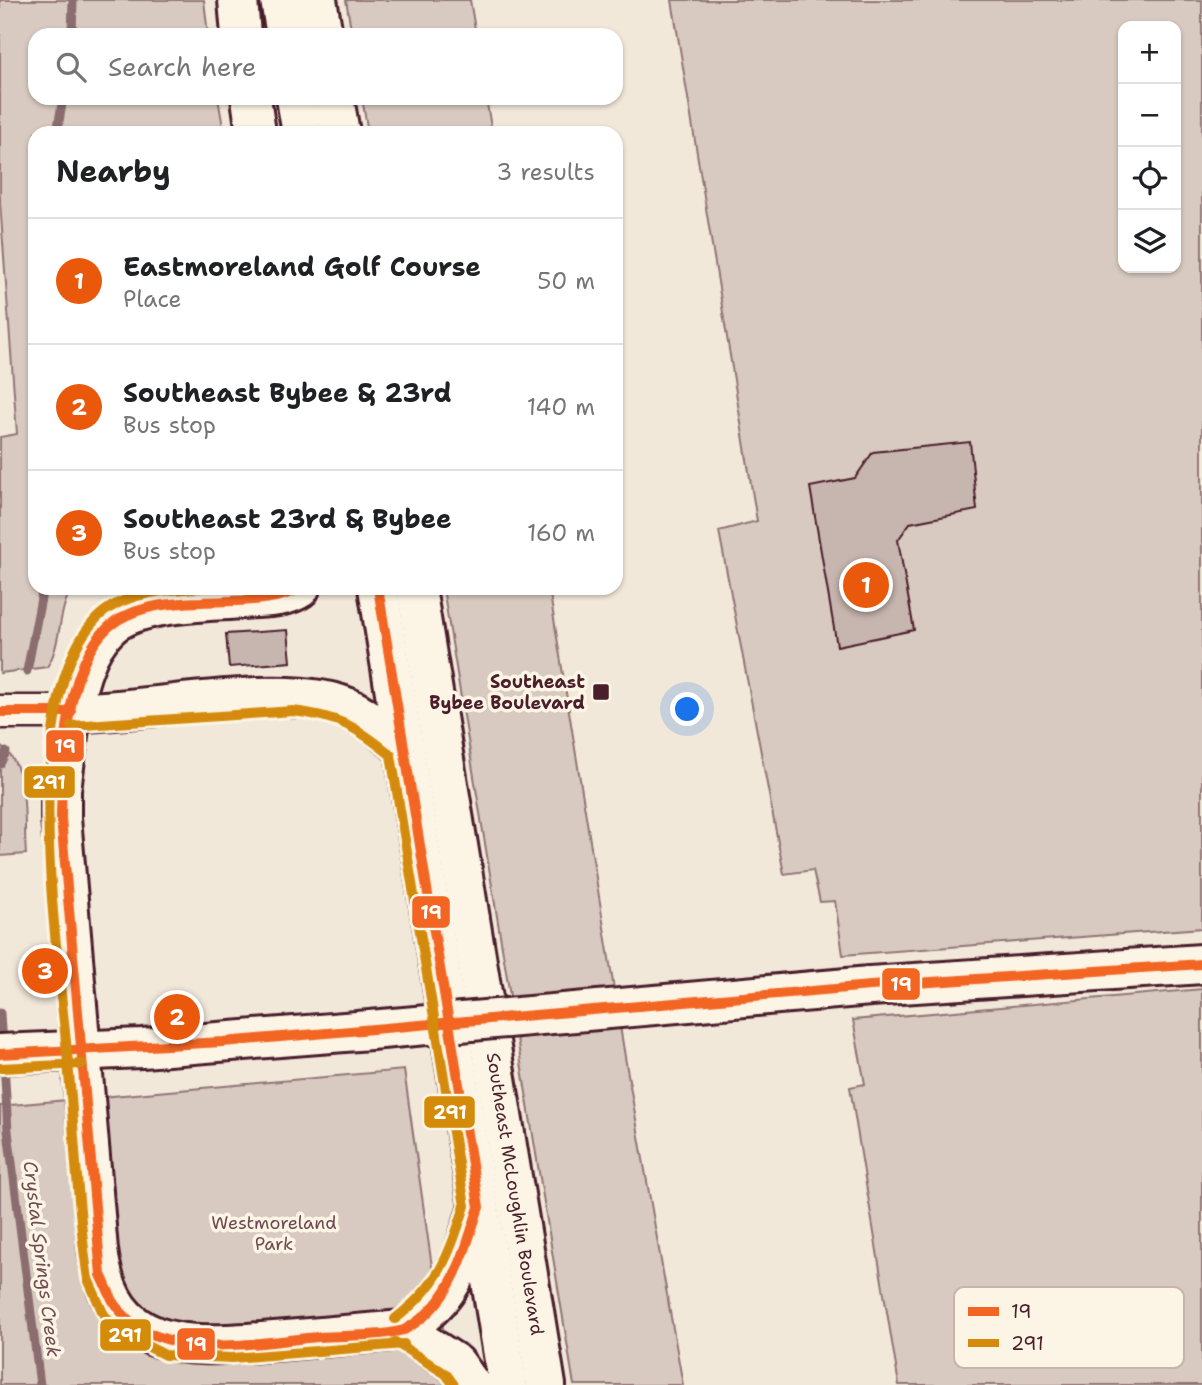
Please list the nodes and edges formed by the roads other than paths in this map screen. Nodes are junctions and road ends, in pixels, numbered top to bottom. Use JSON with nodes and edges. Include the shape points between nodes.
{"nodes":[{"id":1,"x":238,"y":0,"type":"edge"},
{"id":2,"x":280,"y":0,"type":"edge"},
{"id":3,"x":317,"y":0,"type":"edge"},
{"id":4,"x":240,"y":28,"type":"edge"},
{"id":5,"x":285,"y":28,"type":"edge"},
{"id":6,"x":322,"y":28,"type":"edge"},
{"id":7,"x":252,"y":105,"type":"edge"},
{"id":8,"x":297,"y":105,"type":"edge"},
{"id":9,"x":335,"y":105,"type":"edge"},
{"id":10,"x":255,"y":126,"type":"edge"},
{"id":11,"x":301,"y":126,"type":"edge"},
{"id":12,"x":339,"y":126,"type":"edge"},
{"id":13,"x":282,"y":595,"type":"edge"},
{"id":14,"x":379,"y":595,"type":"edge"},
{"id":15,"x":417,"y":595,"type":"edge"},
{"id":16,"x":0,"y":712,"type":"edge"},
{"id":17,"x":72,"y":712,"type":"junction"},
{"id":18,"x":404,"y":748,"type":"junction"},
{"id":19,"x":1202,"y":964,"type":"edge"},
{"id":20,"x":81,"y":1050,"type":"junction"},
{"id":21,"x":11,"y":1053,"type":"edge"},
{"id":22,"x":479,"y":1207,"type":"junction"},
{"id":23,"x":403,"y":1330,"type":"junction"},
{"id":24,"x":471,"y":1385,"type":"edge"},
{"id":25,"x":508,"y":1385,"type":"edge"},
{"id":26,"x":547,"y":1385,"type":"edge"}],
"edges":[{"from":1,"to":4,"type":"main road"},
{"from":2,"to":5,"type":"main road"},
{"from":3,"to":6,"type":"main road"},
{"from":7,"to":10,"type":"main road"},
{"from":8,"to":11,"type":"main road"},
{"from":9,"to":12,"type":"main road"},
{"from":13,"to":17,"type":"main road","via":[[177,604],[127,616],[108,627],[90,652]]},
{"from":14,"to":18,"type":"main road"},
{"from":15,"to":26,"type":"main road","name":"Southeast McLoughlin Boulevard"},
{"from":16,"to":17,"type":"street"},
{"from":17,"to":18,"type":"main road","via":[[311,697],[352,709]]},
{"from":17,"to":20,"type":"main road","via":[[61,818]]},
{"from":18,"to":22,"type":"main road"},
{"from":19,"to":20,"type":"main road","bridge":true},
{"from":20,"to":21,"type":"main road"},
{"from":20,"to":23,"type":"main road","via":[[101,1275],[127,1321],[167,1341],[193,1345]]},
{"from":22,"to":23,"type":"main road","via":[[446,1295]]},
{"from":22,"to":25,"type":"main road"},
{"from":23,"to":24,"type":"main road","via":[[456,1364]]}]}
